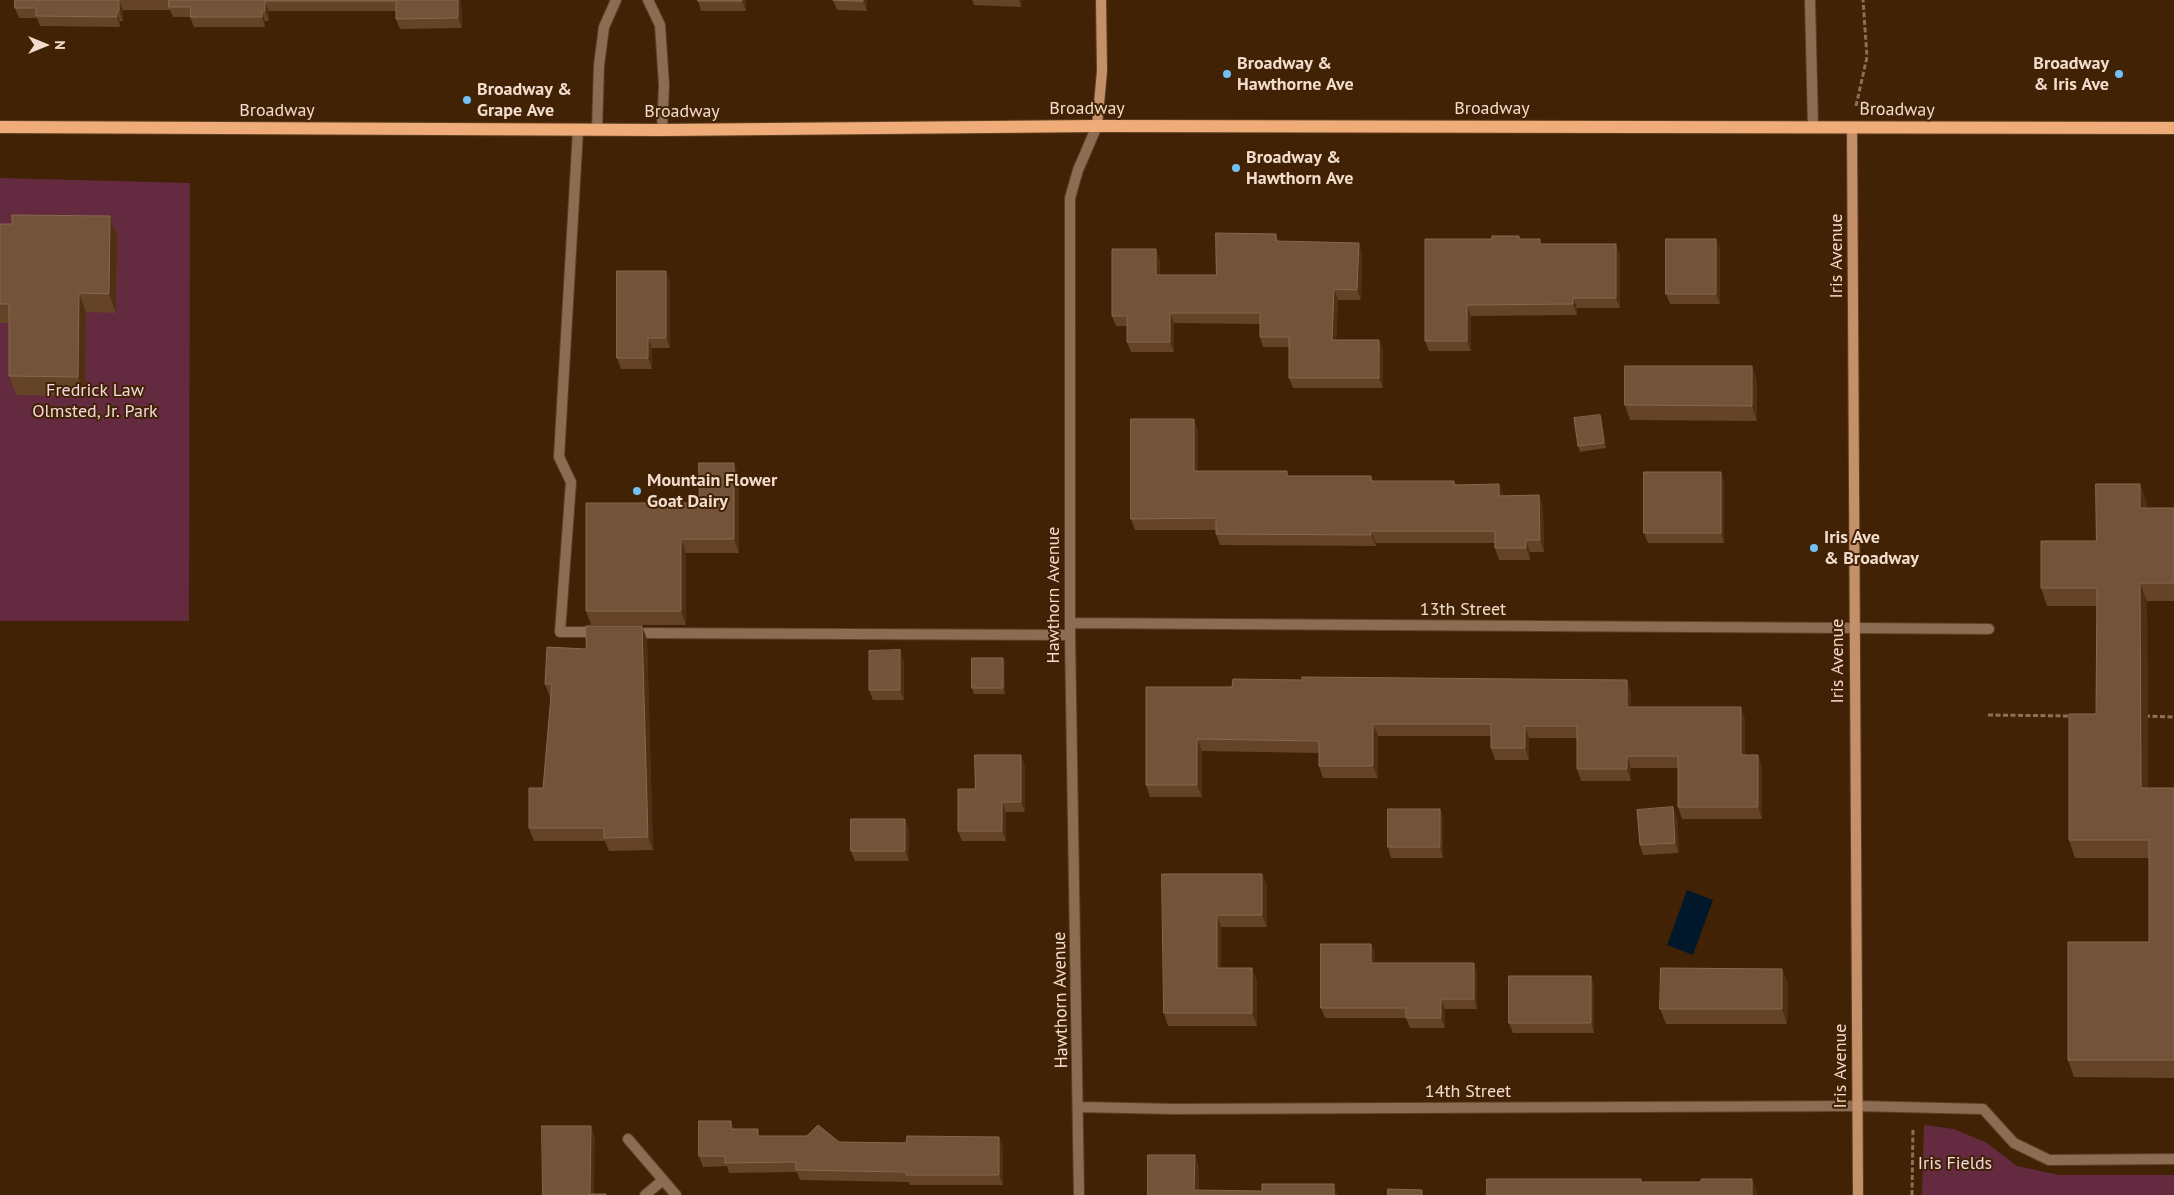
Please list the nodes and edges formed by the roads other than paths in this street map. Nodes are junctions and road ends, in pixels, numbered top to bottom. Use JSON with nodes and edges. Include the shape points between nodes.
{"nodes":[{"id":1,"x":616,"y":0,"type":"edge"},
{"id":2,"x":648,"y":0,"type":"edge"},
{"id":3,"x":1101,"y":0,"type":"edge"},
{"id":4,"x":1810,"y":0,"type":"edge"},
{"id":5,"x":1097,"y":126,"type":"junction"},
{"id":6,"x":0,"y":127,"type":"edge"},
{"id":7,"x":1813,"y":127,"type":"junction"},
{"id":8,"x":1852,"y":127,"type":"junction"},
{"id":9,"x":2174,"y":128,"type":"edge"},
{"id":10,"x":578,"y":130,"type":"junction"},
{"id":11,"x":598,"y":130,"type":"junction"},
{"id":12,"x":662,"y":130,"type":"junction"},
{"id":13,"x":1070,"y":623,"type":"junction"},
{"id":14,"x":1854,"y":628,"type":"junction"},
{"id":15,"x":1989,"y":629,"type":"dead end"},
{"id":16,"x":1070,"y":635,"type":"junction"},
{"id":17,"x":1857,"y":1106,"type":"junction"},
{"id":18,"x":1079,"y":1107,"type":"junction"},
{"id":19,"x":628,"y":1139,"type":"dead end"},
{"id":20,"x":2174,"y":1159,"type":"edge"},
{"id":21,"x":663,"y":1180,"type":"junction"},
{"id":22,"x":645,"y":1195,"type":"edge"},
{"id":23,"x":676,"y":1195,"type":"edge"},
{"id":24,"x":1079,"y":1195,"type":"edge"},
{"id":25,"x":1858,"y":1195,"type":"edge"}],
"edges":[{"from":1,"to":11,"type":"street","via":[[604,26],[599,64]]},
{"from":2,"to":12,"type":"street","via":[[660,25],[664,85]]},
{"from":3,"to":5,"type":"main road","name":"Hawthorn Avenue","via":[[1102,71]]},
{"from":4,"to":7,"type":"street"},
{"from":5,"to":7,"type":"main road","name":"Broadway"},
{"from":5,"to":12,"type":"main road","name":"Broadway"},
{"from":5,"to":13,"type":"street","name":"Hawthorn Avenue","via":[[1070,198]]},
{"from":6,"to":10,"type":"main road","name":"Broadway"},
{"from":7,"to":8,"type":"main road","name":"Broadway"},
{"from":8,"to":9,"type":"main road","name":"Broadway"},
{"from":8,"to":14,"type":"main road","name":"Iris Avenue"},
{"from":10,"to":11,"type":"main road","name":"Broadway"},
{"from":10,"to":16,"type":"street","via":[[559,457],[571,482],[560,632]]},
{"from":11,"to":12,"type":"main road","name":"Broadway"},
{"from":13,"to":14,"type":"street","name":"13th Street"},
{"from":13,"to":16,"type":"street","name":"Hawthorn Avenue"},
{"from":14,"to":15,"type":"street","name":"13th Street"},
{"from":14,"to":17,"type":"main road","name":"Iris Avenue"},
{"from":16,"to":18,"type":"street","name":"Hawthorn Avenue"},
{"from":17,"to":18,"type":"street","name":"14th Street"},
{"from":17,"to":20,"type":"street","name":"14th Street","via":[[1983,1109],[2014,1144],[2049,1160]]},
{"from":17,"to":25,"type":"main road","name":"Iris Avenue"},
{"from":18,"to":24,"type":"street","name":"Hawthorn Avenue"},
{"from":19,"to":21,"type":"street"},
{"from":21,"to":22,"type":"street"},
{"from":21,"to":23,"type":"street"}]}
